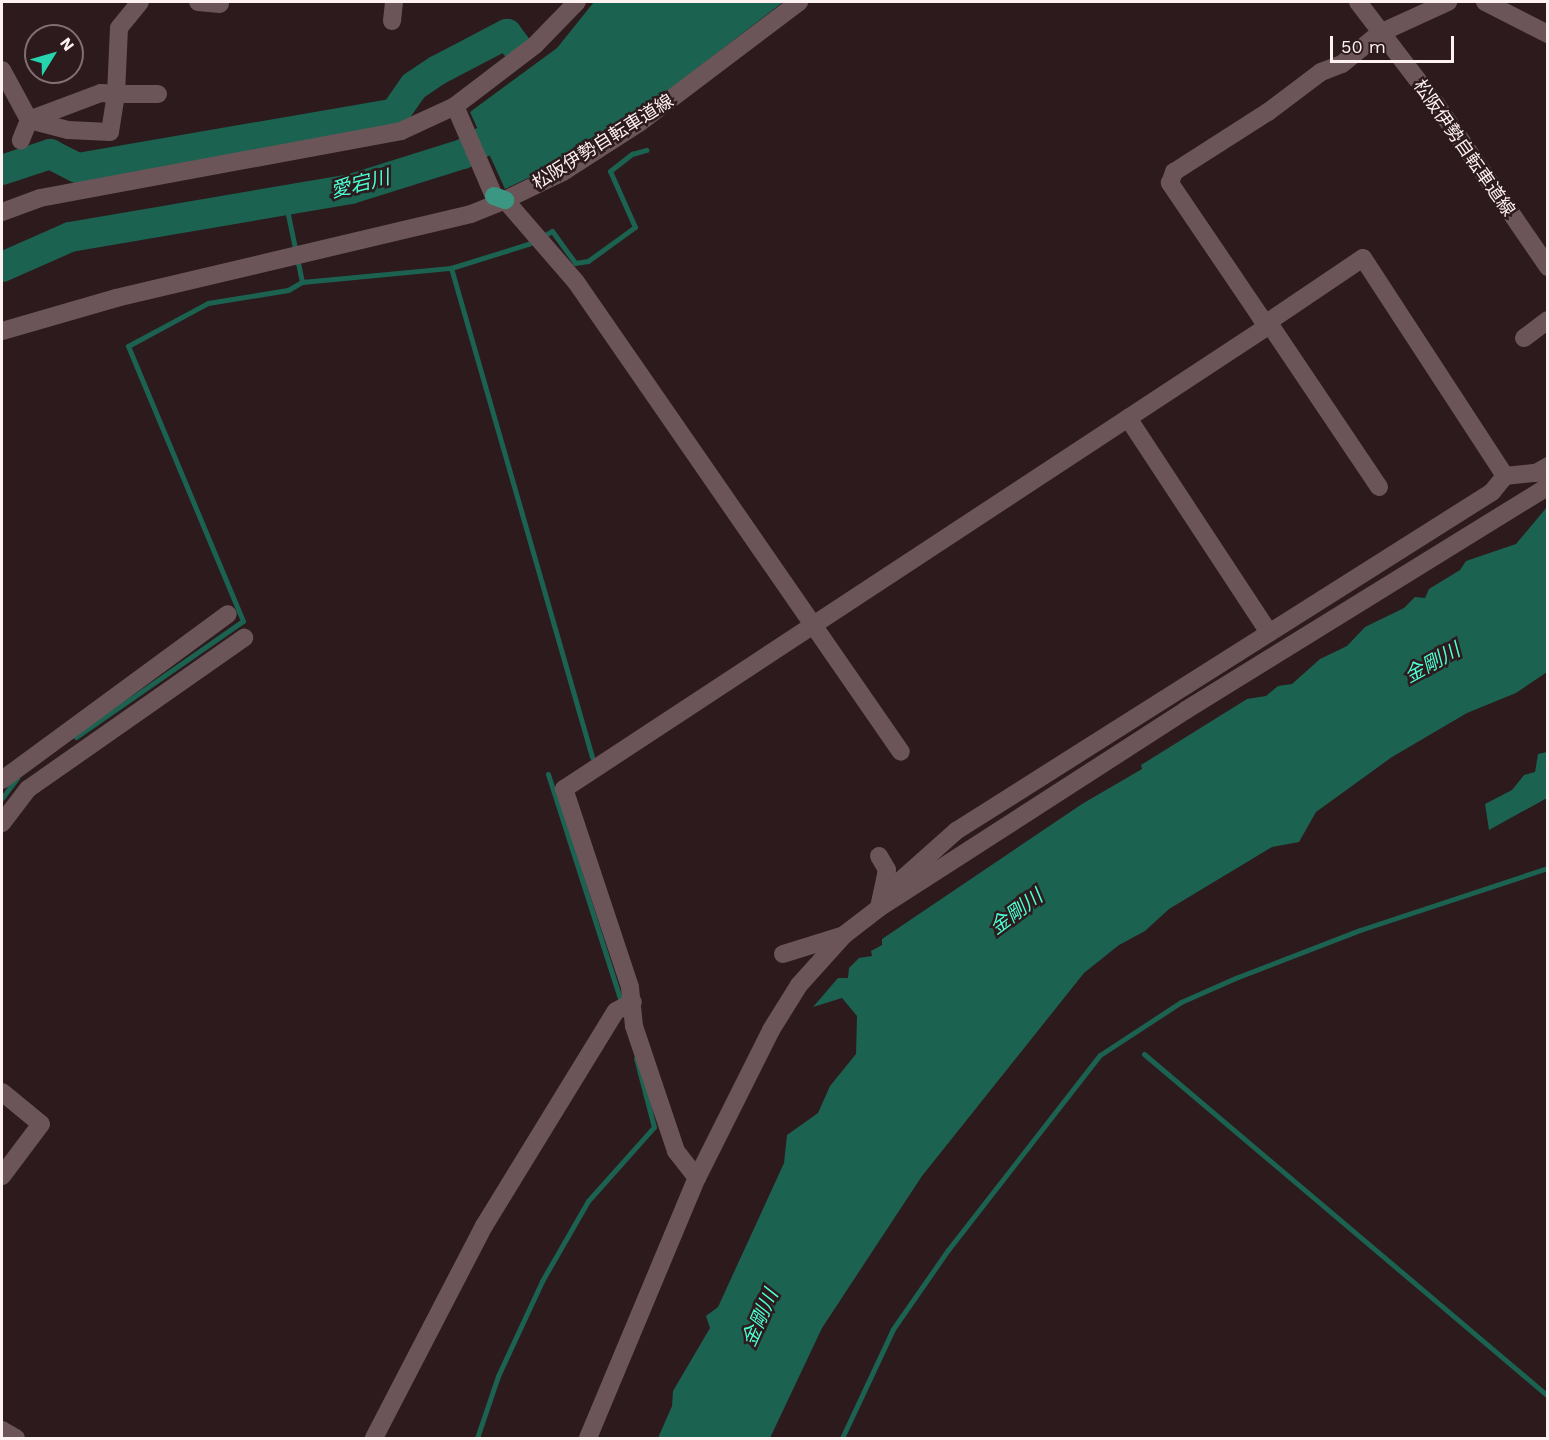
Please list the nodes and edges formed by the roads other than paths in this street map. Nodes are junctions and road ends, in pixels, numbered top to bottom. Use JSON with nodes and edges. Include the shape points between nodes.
{"nodes":[{"id":1,"x":140,"y":2,"type":"edge"},
{"id":2,"x":198,"y":2,"type":"edge"},
{"id":3,"x":394,"y":2,"type":"edge"},
{"id":4,"x":577,"y":2,"type":"edge"},
{"id":5,"x":799,"y":2,"type":"edge"},
{"id":6,"x":1358,"y":2,"type":"edge"},
{"id":7,"x":1448,"y":2,"type":"edge"},
{"id":8,"x":1485,"y":2,"type":"edge"},
{"id":9,"x":220,"y":4,"type":"dead end"},
{"id":10,"x":392,"y":21,"type":"dead end"},
{"id":11,"x":1380,"y":33,"type":"junction"},
{"id":12,"x":1548,"y":34,"type":"edge"},
{"id":13,"x":4,"y":81,"type":"edge"},
{"id":14,"x":116,"y":94,"type":"junction"},
{"id":15,"x":158,"y":94,"type":"dead end"},
{"id":16,"x":455,"y":106,"type":"junction"},
{"id":17,"x":29,"y":120,"type":"junction"},
{"id":18,"x":21,"y":140,"type":"dead end"},
{"id":19,"x":500,"y":198,"type":"junction"},
{"id":20,"x":2,"y":212,"type":"edge"},
{"id":21,"x":1548,"y":267,"type":"edge"},
{"id":22,"x":1548,"y":320,"type":"edge"},
{"id":23,"x":1265,"y":324,"type":"junction"},
{"id":24,"x":2,"y":331,"type":"edge"},
{"id":25,"x":1524,"y":338,"type":"dead end"},
{"id":26,"x":1128,"y":418,"type":"junction"},
{"id":27,"x":1548,"y":466,"type":"edge"},
{"id":28,"x":1505,"y":476,"type":"junction"},
{"id":29,"x":1548,"y":486,"type":"edge"},
{"id":30,"x":1378,"y":487,"type":"dead end"},
{"id":31,"x":228,"y":614,"type":"dead end"},
{"id":32,"x":813,"y":624,"type":"junction"},
{"id":33,"x":1269,"y":633,"type":"junction"},
{"id":34,"x":244,"y":638,"type":"dead end"},
{"id":35,"x":901,"y":752,"type":"dead end"},
{"id":36,"x":2,"y":780,"type":"edge"},
{"id":37,"x":2,"y":823,"type":"edge"},
{"id":38,"x":879,"y":856,"type":"dead end"},
{"id":39,"x":879,"y":908,"type":"junction"},
{"id":40,"x":844,"y":935,"type":"junction"},
{"id":41,"x":783,"y":954,"type":"dead end"},
{"id":42,"x":625,"y":1005,"type":"junction"},
{"id":43,"x":2,"y":1092,"type":"edge"},
{"id":44,"x":2,"y":1176,"type":"edge"},
{"id":45,"x":697,"y":1178,"type":"junction"},
{"id":46,"x":2,"y":1430,"type":"edge"},
{"id":47,"x":16,"y":1438,"type":"edge"},
{"id":48,"x":374,"y":1438,"type":"edge"},
{"id":49,"x":588,"y":1438,"type":"edge"}],
"edges":[{"from":1,"to":14,"type":"street","via":[[119,28]]},
{"from":2,"to":9,"type":"street"},
{"from":3,"to":10,"type":"street"},
{"from":4,"to":16,"type":"street","via":[[535,45]]},
{"from":5,"to":19,"type":"street","name":"松阪伊勢自転車道線","via":[[639,123],[563,171]]},
{"from":6,"to":11,"type":"street","name":"松阪伊勢自転車道線"},
{"from":7,"to":11,"type":"street"},
{"from":8,"to":12,"type":"street"},
{"from":11,"to":21,"type":"street","name":"松阪伊勢自転車道線","via":[[1436,105]]},
{"from":11,"to":23,"type":"street","via":[[1342,64],[1321,72],[1268,112],[1174,172],[1170,183]]},
{"from":13,"to":17,"type":"street"},
{"from":14,"to":15,"type":"street"},
{"from":14,"to":17,"type":"street","via":[[101,93]]},
{"from":14,"to":17,"type":"street","via":[[110,132],[68,130]]},
{"from":16,"to":19,"type":"street"},
{"from":16,"to":20,"type":"street","via":[[401,131],[40,198]]},
{"from":17,"to":18,"type":"street"},
{"from":19,"to":24,"type":"street","name":"松阪伊勢自転車道線","via":[[471,214],[116,298]]},
{"from":19,"to":32,"type":"street","via":[[548,245]]},
{"from":22,"to":25,"type":"street"},
{"from":23,"to":26,"type":"street","via":[[1262,330]]},
{"from":23,"to":28,"type":"street","via":[[1363,258]]},
{"from":23,"to":30,"type":"street","via":[[1272,328]]},
{"from":26,"to":32,"type":"street"},
{"from":26,"to":33,"type":"street"},
{"from":27,"to":28,"type":"street","via":[[1536,473]]},
{"from":28,"to":33,"type":"street","via":[[1492,492]]},
{"from":29,"to":39,"type":"street","via":[[1186,710]]},
{"from":31,"to":36,"type":"street"},
{"from":32,"to":35,"type":"street"},
{"from":32,"to":42,"type":"street","via":[[564,789]]},
{"from":33,"to":39,"type":"street","via":[[956,831],[891,889]]},
{"from":34,"to":37,"type":"street","via":[[28,789]]},
{"from":38,"to":39,"type":"street","via":[[887,870]]},
{"from":39,"to":40,"type":"street"},
{"from":40,"to":41,"type":"street"},
{"from":40,"to":45,"type":"street","via":[[799,985],[771,1030]]},
{"from":42,"to":45,"type":"street","via":[[676,1151]]},
{"from":42,"to":48,"type":"street","via":[[484,1226]]},
{"from":43,"to":44,"type":"street","via":[[40,1124]]},
{"from":45,"to":49,"type":"street"},
{"from":46,"to":47,"type":"street"}]}
